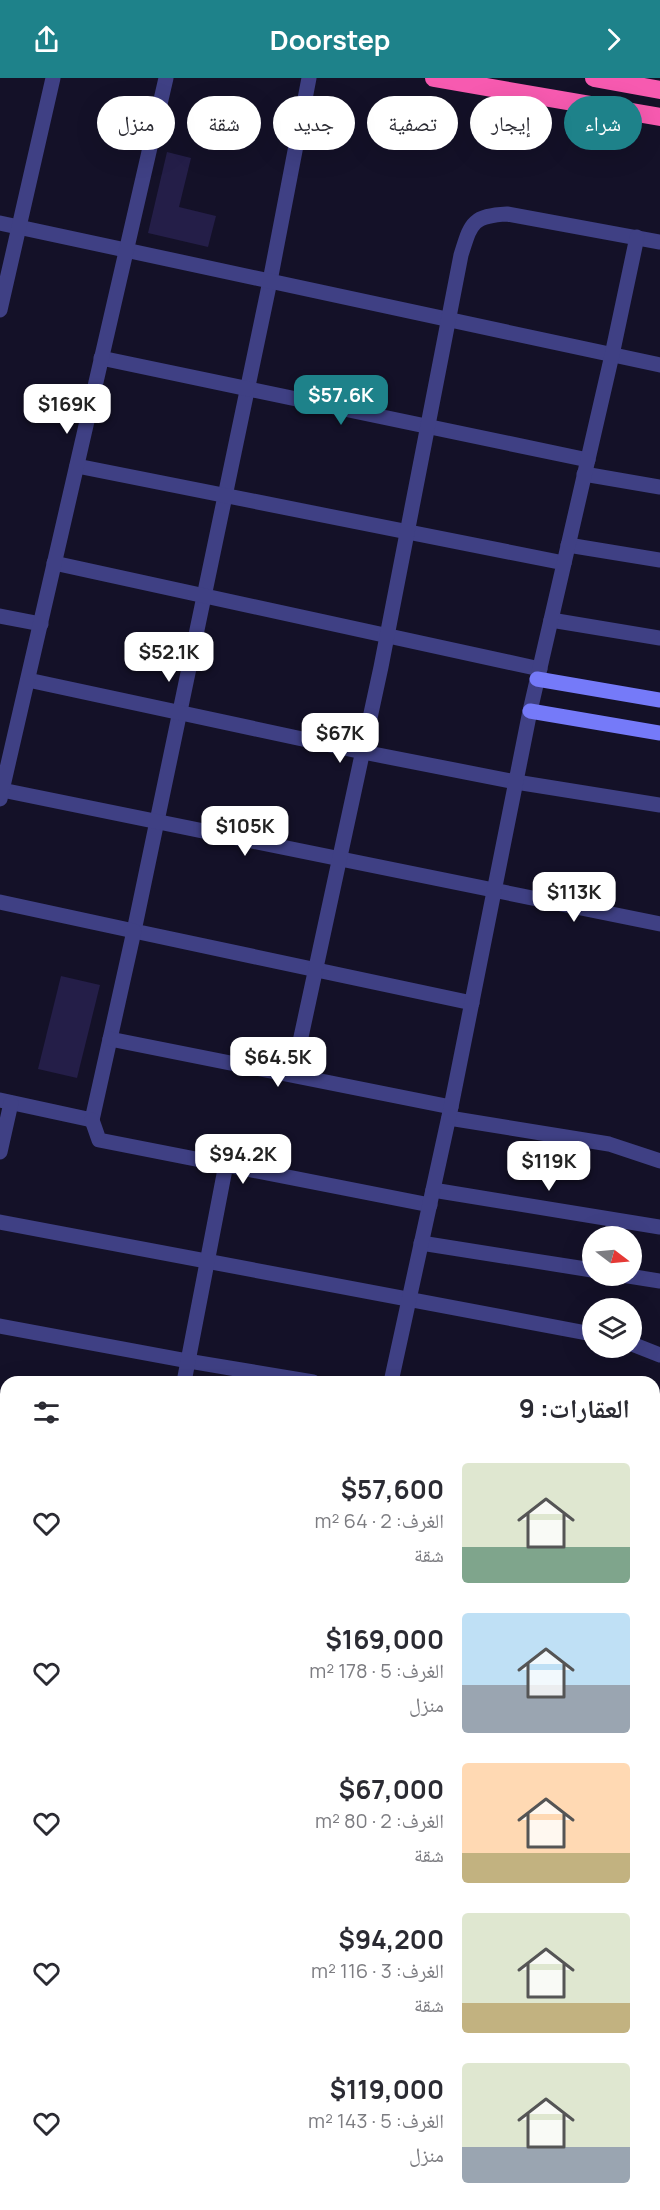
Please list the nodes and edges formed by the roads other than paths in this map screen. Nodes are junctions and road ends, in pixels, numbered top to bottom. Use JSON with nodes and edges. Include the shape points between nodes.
{"nodes":[{"id":1,"x":52,"y":78,"type":"edge"},
{"id":2,"x":166,"y":78,"type":"edge"},
{"id":3,"x":309,"y":78,"type":"edge"},
{"id":4,"x":434,"y":78,"type":"edge"},
{"id":5,"x":594,"y":78,"type":"edge"},
{"id":6,"x":660,"y":90,"type":"edge"},
{"id":7,"x":660,"y":117,"type":"edge"},
{"id":8,"x":0,"y":223,"type":"edge"},
{"id":9,"x":18,"y":228,"type":"junction"},
{"id":10,"x":637,"y":237,"type":"junction"},
{"id":11,"x":660,"y":242,"type":"edge"},
{"id":12,"x":126,"y":250,"type":"junction"},
{"id":13,"x":270,"y":281,"type":"junction"},
{"id":14,"x":0,"y":310,"type":"edge"},
{"id":15,"x":449,"y":319,"type":"junction"},
{"id":16,"x":612,"y":355,"type":"junction"},
{"id":17,"x":101,"y":358,"type":"junction"},
{"id":18,"x":660,"y":365,"type":"edge"},
{"id":19,"x":247,"y":389,"type":"junction"},
{"id":20,"x":428,"y":427,"type":"junction"},
{"id":21,"x":77,"y":466,"type":"junction"},
{"id":22,"x":586,"y":467,"type":"junction"},
{"id":23,"x":660,"y":487,"type":"edge"},
{"id":24,"x":225,"y":495,"type":"junction"},
{"id":25,"x":407,"y":532,"type":"junction"},
{"id":26,"x":568,"y":545,"type":"junction"},
{"id":27,"x":660,"y":560,"type":"edge"},
{"id":28,"x":54,"y":563,"type":"junction"},
{"id":29,"x":564,"y":563,"type":"junction"},
{"id":30,"x":204,"y":596,"type":"junction"},
{"id":31,"x":0,"y":616,"type":"edge"},
{"id":32,"x":551,"y":620,"type":"junction"},
{"id":33,"x":41,"y":624,"type":"junction"},
{"id":34,"x":387,"y":636,"type":"junction"},
{"id":35,"x":660,"y":638,"type":"edge"},
{"id":36,"x":539,"y":674,"type":"junction"},
{"id":37,"x":28,"y":680,"type":"junction"},
{"id":38,"x":660,"y":700,"type":"edge"},
{"id":39,"x":531,"y":711,"type":"junction"},
{"id":40,"x":180,"y":713,"type":"junction"},
{"id":41,"x":660,"y":733,"type":"edge"},
{"id":42,"x":6,"y":747,"type":"edge"},
{"id":43,"x":363,"y":752,"type":"junction"},
{"id":44,"x":516,"y":782,"type":"junction"},
{"id":45,"x":1,"y":794,"type":"edge"},
{"id":46,"x":660,"y":805,"type":"edge"},
{"id":47,"x":157,"y":822,"type":"junction"},
{"id":48,"x":340,"y":859,"type":"junction"},
{"id":49,"x":494,"y":890,"type":"junction"},
{"id":50,"x":0,"y":902,"type":"edge"},
{"id":51,"x":660,"y":924,"type":"edge"},
{"id":52,"x":134,"y":932,"type":"junction"},
{"id":53,"x":316,"y":970,"type":"junction"},
{"id":54,"x":472,"y":1003,"type":"junction"},
{"id":55,"x":110,"y":1039,"type":"junction"},
{"id":56,"x":293,"y":1074,"type":"junction"},
{"id":57,"x":6,"y":1102,"type":"edge"},
{"id":58,"x":450,"y":1113,"type":"junction"},
{"id":59,"x":92,"y":1120,"type":"junction"},
{"id":60,"x":0,"y":1152,"type":"edge"},
{"id":61,"x":660,"y":1161,"type":"edge"},
{"id":62,"x":226,"y":1164,"type":"junction"},
{"id":63,"x":431,"y":1197,"type":"junction"},
{"id":64,"x":0,"y":1222,"type":"edge"},
{"id":65,"x":660,"y":1227,"type":"edge"},
{"id":66,"x":421,"y":1243,"type":"junction"},
{"id":67,"x":207,"y":1261,"type":"junction"},
{"id":68,"x":582,"y":1268,"type":"edge"},
{"id":69,"x":642,"y":1278,"type":"edge"},
{"id":70,"x":660,"y":1281,"type":"edge"},
{"id":71,"x":409,"y":1299,"type":"junction"},
{"id":72,"x":0,"y":1326,"type":"edge"},
{"id":73,"x":582,"y":1332,"type":"edge"},
{"id":74,"x":642,"y":1348,"type":"edge"},
{"id":75,"x":660,"y":1355,"type":"edge"},
{"id":76,"x":188,"y":1361,"type":"junction"},
{"id":77,"x":185,"y":1376,"type":"edge"},
{"id":78,"x":277,"y":1376,"type":"edge"},
{"id":79,"x":392,"y":1376,"type":"edge"}],
"edges":[{"from":1,"to":9,"type":"street"},
{"from":2,"to":12,"type":"street"},
{"from":3,"to":13,"type":"street"},
{"from":4,"to":7,"type":"highway"},
{"from":5,"to":6,"type":"highway"},
{"from":8,"to":9,"type":"street"},
{"from":9,"to":12,"type":"street"},
{"from":9,"to":14,"type":"street"},
{"from":10,"to":11,"type":"street"},
{"from":10,"to":15,"type":"street","via":[[507,214],[489,215],[474,222],[467,235]]},
{"from":10,"to":16,"type":"street"},
{"from":12,"to":13,"type":"street"},
{"from":12,"to":17,"type":"street"},
{"from":13,"to":15,"type":"street"},
{"from":13,"to":19,"type":"street"},
{"from":15,"to":16,"type":"street"},
{"from":15,"to":20,"type":"street"},
{"from":16,"to":18,"type":"street"},
{"from":16,"to":22,"type":"street"},
{"from":17,"to":19,"type":"street"},
{"from":17,"to":21,"type":"street"},
{"from":19,"to":20,"type":"street"},
{"from":19,"to":24,"type":"street"},
{"from":20,"to":22,"type":"street"},
{"from":20,"to":25,"type":"street"},
{"from":21,"to":24,"type":"street"},
{"from":21,"to":28,"type":"street"},
{"from":22,"to":23,"type":"street"},
{"from":22,"to":26,"type":"street"},
{"from":24,"to":25,"type":"street"},
{"from":24,"to":30,"type":"street"},
{"from":25,"to":29,"type":"street"},
{"from":25,"to":34,"type":"street"},
{"from":26,"to":27,"type":"street"},
{"from":26,"to":29,"type":"street"},
{"from":28,"to":30,"type":"street"},
{"from":28,"to":33,"type":"street"},
{"from":29,"to":32,"type":"street"},
{"from":30,"to":34,"type":"street"},
{"from":30,"to":40,"type":"street"},
{"from":31,"to":33,"type":"street"},
{"from":32,"to":35,"type":"street"},
{"from":32,"to":36,"type":"street"},
{"from":33,"to":37,"type":"street"},
{"from":34,"to":36,"type":"street"},
{"from":34,"to":43,"type":"street"},
{"from":36,"to":38,"type":"street"},
{"from":36,"to":39,"type":"street"},
{"from":37,"to":40,"type":"street"},
{"from":37,"to":42,"type":"street"},
{"from":39,"to":41,"type":"street"},
{"from":39,"to":44,"type":"street"},
{"from":40,"to":43,"type":"street"},
{"from":40,"to":47,"type":"street"},
{"from":42,"to":45,"type":"street"},
{"from":43,"to":44,"type":"street"},
{"from":43,"to":48,"type":"street"},
{"from":44,"to":46,"type":"street"},
{"from":44,"to":49,"type":"street"},
{"from":45,"to":47,"type":"street"},
{"from":47,"to":48,"type":"street"},
{"from":47,"to":52,"type":"street"},
{"from":48,"to":49,"type":"street"},
{"from":48,"to":53,"type":"street"},
{"from":49,"to":51,"type":"street"},
{"from":49,"to":54,"type":"street"},
{"from":50,"to":52,"type":"street"},
{"from":52,"to":53,"type":"street"},
{"from":52,"to":55,"type":"street"},
{"from":53,"to":54,"type":"street"},
{"from":53,"to":56,"type":"street"},
{"from":54,"to":58,"type":"street"},
{"from":55,"to":56,"type":"street"},
{"from":55,"to":59,"type":"street"},
{"from":56,"to":58,"type":"street"},
{"from":57,"to":59,"type":"street"},
{"from":57,"to":60,"type":"street"},
{"from":58,"to":61,"type":"street","via":[[609,1144]]},
{"from":58,"to":63,"type":"street"},
{"from":59,"to":62,"type":"street","via":[[99,1140]]},
{"from":62,"to":63,"type":"street"},
{"from":62,"to":67,"type":"street"},
{"from":63,"to":65,"type":"street"},
{"from":63,"to":66,"type":"street"},
{"from":64,"to":67,"type":"street"},
{"from":66,"to":68,"type":"street"},
{"from":66,"to":71,"type":"street"},
{"from":67,"to":71,"type":"street"},
{"from":67,"to":76,"type":"street"},
{"from":69,"to":70,"type":"street"},
{"from":71,"to":73,"type":"street"},
{"from":71,"to":79,"type":"street"},
{"from":72,"to":76,"type":"street"},
{"from":74,"to":75,"type":"street"},
{"from":76,"to":77,"type":"street"},
{"from":76,"to":78,"type":"street"}]}
